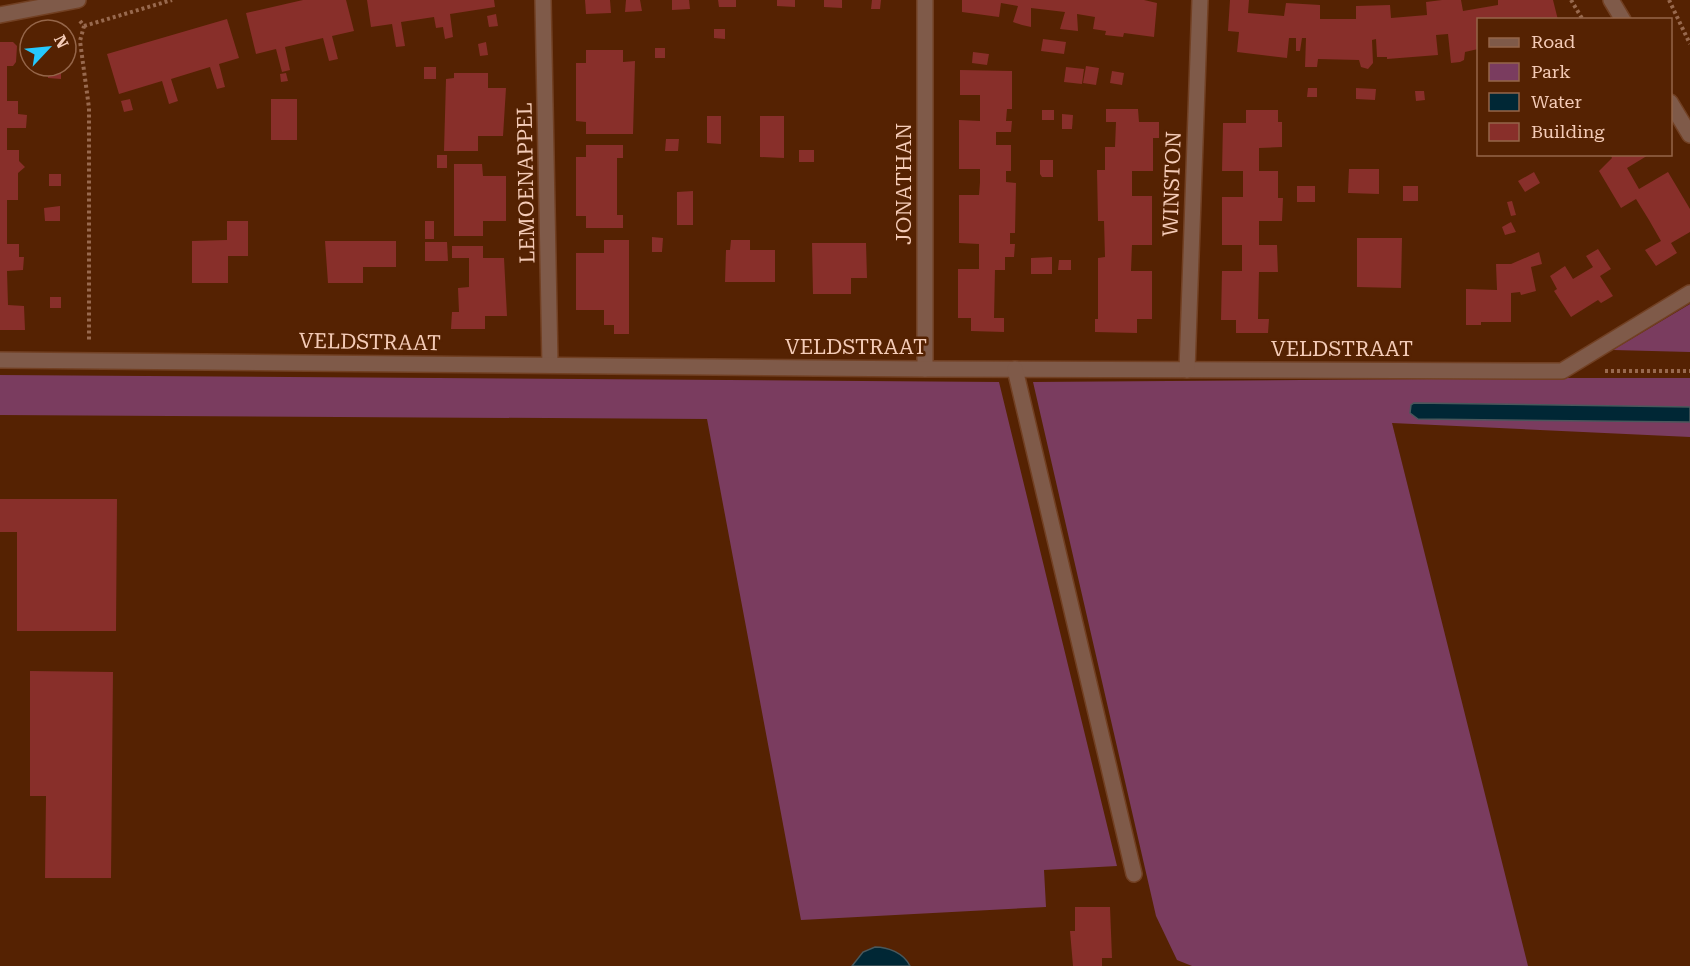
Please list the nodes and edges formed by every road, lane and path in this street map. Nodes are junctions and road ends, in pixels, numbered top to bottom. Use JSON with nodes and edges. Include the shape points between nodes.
{"nodes":[{"id":1,"x":172,"y":0,"type":"edge"},
{"id":2,"x":543,"y":0,"type":"edge"},
{"id":3,"x":925,"y":0,"type":"edge"},
{"id":4,"x":1200,"y":0,"type":"edge"},
{"id":5,"x":1571,"y":0,"type":"edge"},
{"id":6,"x":1611,"y":0,"type":"edge"},
{"id":7,"x":1668,"y":0,"type":"edge"},
{"id":8,"x":73,"y":2,"type":"edge"},
{"id":9,"x":0,"y":15,"type":"edge"},
{"id":10,"x":1582,"y":18,"type":"edge"},
{"id":11,"x":1622,"y":18,"type":"edge"},
{"id":12,"x":84,"y":26,"type":"junction"},
{"id":13,"x":1690,"y":44,"type":"edge"},
{"id":14,"x":1672,"y":104,"type":"edge"},
{"id":15,"x":1690,"y":135,"type":"edge"},
{"id":16,"x":1690,"y":293,"type":"edge"},
{"id":17,"x":0,"y":360,"type":"edge"},
{"id":18,"x":89,"y":361,"type":"junction"},
{"id":19,"x":550,"y":365,"type":"junction"},
{"id":20,"x":925,"y":369,"type":"junction"},
{"id":21,"x":1015,"y":369,"type":"junction"},
{"id":22,"x":1187,"y":370,"type":"junction"},
{"id":23,"x":1562,"y":371,"type":"junction"},
{"id":24,"x":1690,"y":371,"type":"edge"},
{"id":25,"x":1134,"y":874,"type":"dead end"}],
"edges":[{"from":1,"to":12,"type":"path"},
{"from":2,"to":19,"type":"street","name":"LEMOENAPPEL"},
{"from":3,"to":20,"type":"street","name":"JONATHAN"},
{"from":4,"to":22,"type":"street","name":"WINSTON"},
{"from":5,"to":10,"type":"path"},
{"from":6,"to":11,"type":"street"},
{"from":7,"to":13,"type":"path"},
{"from":8,"to":9,"type":"street"},
{"from":8,"to":12,"type":"path"},
{"from":12,"to":18,"type":"path","via":[[80,41],[88,108]]},
{"from":14,"to":15,"type":"street"},
{"from":16,"to":23,"type":"street"},
{"from":17,"to":18,"type":"street","name":"VELDSTRAAT"},
{"from":18,"to":19,"type":"street","name":"VELDSTRAAT"},
{"from":19,"to":20,"type":"street","name":"VELDSTRAAT"},
{"from":20,"to":21,"type":"street","name":"VELDSTRAAT"},
{"from":21,"to":22,"type":"street","name":"VELDSTRAAT"},
{"from":21,"to":25,"type":"street"},
{"from":22,"to":23,"type":"street","name":"VELDSTRAAT"},
{"from":23,"to":24,"type":"path"}]}
